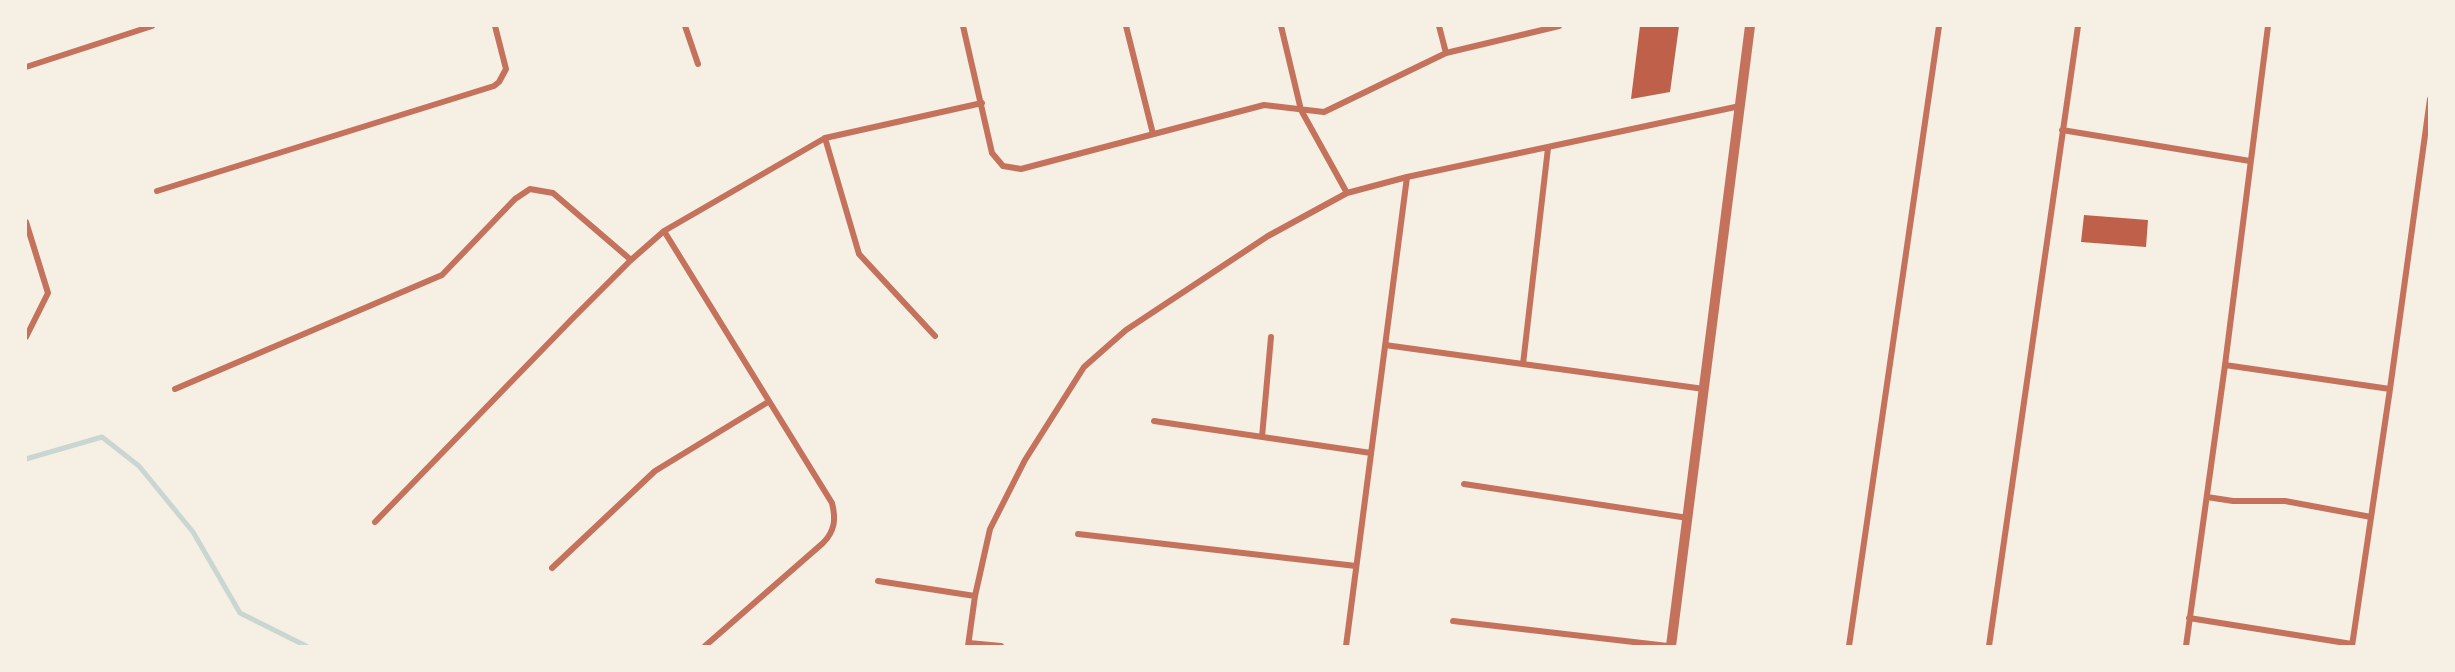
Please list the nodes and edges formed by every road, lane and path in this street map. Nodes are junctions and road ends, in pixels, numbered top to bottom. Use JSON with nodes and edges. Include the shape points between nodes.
{"nodes":[{"id":1,"x":152,"y":26,"type":"edge"},
{"id":2,"x":495,"y":26,"type":"edge"},
{"id":3,"x":685,"y":26,"type":"edge"},
{"id":4,"x":963,"y":26,"type":"edge"},
{"id":5,"x":1126,"y":26,"type":"edge"},
{"id":6,"x":1281,"y":26,"type":"edge"},
{"id":7,"x":1439,"y":26,"type":"edge"},
{"id":8,"x":1559,"y":26,"type":"edge"},
{"id":9,"x":1750,"y":26,"type":"edge"},
{"id":10,"x":1939,"y":26,"type":"edge"},
{"id":11,"x":2078,"y":26,"type":"edge"},
{"id":12,"x":2268,"y":26,"type":"edge"},
{"id":13,"x":1446,"y":53,"type":"junction"},
{"id":14,"x":698,"y":64,"type":"dead end"},
{"id":15,"x":26,"y":67,"type":"edge"},
{"id":16,"x":2430,"y":99,"type":"edge"},
{"id":17,"x":982,"y":103,"type":"junction"},
{"id":18,"x":1740,"y":106,"type":"junction"},
{"id":19,"x":1301,"y":110,"type":"junction"},
{"id":20,"x":2062,"y":130,"type":"junction"},
{"id":21,"x":1154,"y":134,"type":"junction"},
{"id":22,"x":825,"y":138,"type":"junction"},
{"id":23,"x":1548,"y":148,"type":"junction"},
{"id":24,"x":2250,"y":161,"type":"junction"},
{"id":25,"x":1407,"y":177,"type":"junction"},
{"id":26,"x":157,"y":191,"type":"dead end"},
{"id":27,"x":1347,"y":193,"type":"junction"},
{"id":28,"x":26,"y":222,"type":"edge"},
{"id":29,"x":664,"y":231,"type":"junction"},
{"id":30,"x":631,"y":260,"type":"junction"},
{"id":31,"x":935,"y":336,"type":"dead end"},
{"id":32,"x":26,"y":337,"type":"edge"},
{"id":33,"x":1271,"y":337,"type":"dead end"},
{"id":34,"x":1385,"y":345,"type":"junction"},
{"id":35,"x":1523,"y":364,"type":"junction"},
{"id":36,"x":2225,"y":365,"type":"junction"},
{"id":37,"x":175,"y":389,"type":"dead end"},
{"id":38,"x":1704,"y":389,"type":"junction"},
{"id":39,"x":2390,"y":389,"type":"junction"},
{"id":40,"x":768,"y":402,"type":"junction"},
{"id":41,"x":1154,"y":421,"type":"dead end"},
{"id":42,"x":1262,"y":437,"type":"junction"},
{"id":43,"x":1371,"y":453,"type":"junction"},
{"id":44,"x":1464,"y":484,"type":"dead end"},
{"id":45,"x":2206,"y":497,"type":"junction"},
{"id":46,"x":2371,"y":517,"type":"junction"},
{"id":47,"x":1688,"y":518,"type":"junction"},
{"id":48,"x":375,"y":522,"type":"dead end"},
{"id":49,"x":1078,"y":534,"type":"dead end"},
{"id":50,"x":1356,"y":566,"type":"junction"},
{"id":51,"x":552,"y":568,"type":"dead end"},
{"id":52,"x":878,"y":581,"type":"dead end"},
{"id":53,"x":975,"y":596,"type":"junction"},
{"id":54,"x":2189,"y":618,"type":"junction"},
{"id":55,"x":1453,"y":621,"type":"dead end"},
{"id":56,"x":968,"y":645,"type":"edge"},
{"id":57,"x":2352,"y":645,"type":"edge"},
{"id":58,"x":705,"y":646,"type":"edge"},
{"id":59,"x":1001,"y":646,"type":"edge"},
{"id":60,"x":1346,"y":646,"type":"edge"},
{"id":61,"x":1669,"y":646,"type":"edge"},
{"id":62,"x":1849,"y":646,"type":"edge"},
{"id":63,"x":1989,"y":646,"type":"edge"},
{"id":64,"x":2186,"y":646,"type":"edge"}],
"edges":[{"from":1,"to":15,"type":"street"},
{"from":2,"to":26,"type":"street","via":[[506,69],[494,86]]},
{"from":3,"to":14,"type":"street"},
{"from":4,"to":17,"type":"street"},
{"from":5,"to":21,"type":"street"},
{"from":6,"to":19,"type":"street"},
{"from":7,"to":13,"type":"street"},
{"from":8,"to":13,"type":"street"},
{"from":9,"to":18,"type":"street"},
{"from":10,"to":62,"type":"street"},
{"from":11,"to":20,"type":"street"},
{"from":12,"to":24,"type":"street"},
{"from":13,"to":19,"type":"street","via":[[1324,112]]},
{"from":16,"to":39,"type":"street"},
{"from":17,"to":21,"type":"street","via":[[992,153],[1004,166],[1021,169]]},
{"from":17,"to":22,"type":"street"},
{"from":18,"to":23,"type":"street"},
{"from":18,"to":38,"type":"street"},
{"from":19,"to":21,"type":"street","via":[[1264,105]]},
{"from":19,"to":27,"type":"street"},
{"from":20,"to":24,"type":"street"},
{"from":20,"to":63,"type":"street"},
{"from":22,"to":29,"type":"street"},
{"from":22,"to":31,"type":"street","via":[[859,254]]},
{"from":23,"to":25,"type":"street"},
{"from":23,"to":35,"type":"street"},
{"from":24,"to":36,"type":"street"},
{"from":25,"to":27,"type":"street"},
{"from":25,"to":34,"type":"street"},
{"from":27,"to":53,"type":"street","via":[[1268,236],[1191,286],[1126,330],[1084,367],[1025,460],[990,529]]},
{"from":28,"to":32,"type":"street","via":[[48,293]]},
{"from":29,"to":30,"type":"street"},
{"from":29,"to":40,"type":"street"},
{"from":30,"to":37,"type":"street","via":[[553,193],[530,189],[515,199],[442,275]]},
{"from":30,"to":48,"type":"street"},
{"from":33,"to":42,"type":"street"},
{"from":34,"to":35,"type":"street"},
{"from":34,"to":43,"type":"street"},
{"from":35,"to":38,"type":"street"},
{"from":36,"to":39,"type":"street"},
{"from":36,"to":45,"type":"street"},
{"from":38,"to":47,"type":"street"},
{"from":39,"to":46,"type":"street"},
{"from":40,"to":51,"type":"street","via":[[655,471]]},
{"from":40,"to":58,"type":"street","via":[[832,503],[834,527],[823,543]]},
{"from":41,"to":42,"type":"street"},
{"from":42,"to":43,"type":"street"},
{"from":43,"to":50,"type":"street"},
{"from":44,"to":47,"type":"street"},
{"from":45,"to":46,"type":"street","via":[[2285,501]]},
{"from":45,"to":54,"type":"street"},
{"from":46,"to":57,"type":"street"},
{"from":47,"to":61,"type":"street"},
{"from":49,"to":50,"type":"street"},
{"from":50,"to":60,"type":"street"},
{"from":52,"to":53,"type":"street"},
{"from":53,"to":56,"type":"street"},
{"from":54,"to":57,"type":"street"},
{"from":54,"to":64,"type":"street"},
{"from":55,"to":61,"type":"street"},
{"from":56,"to":59,"type":"street"}]}
